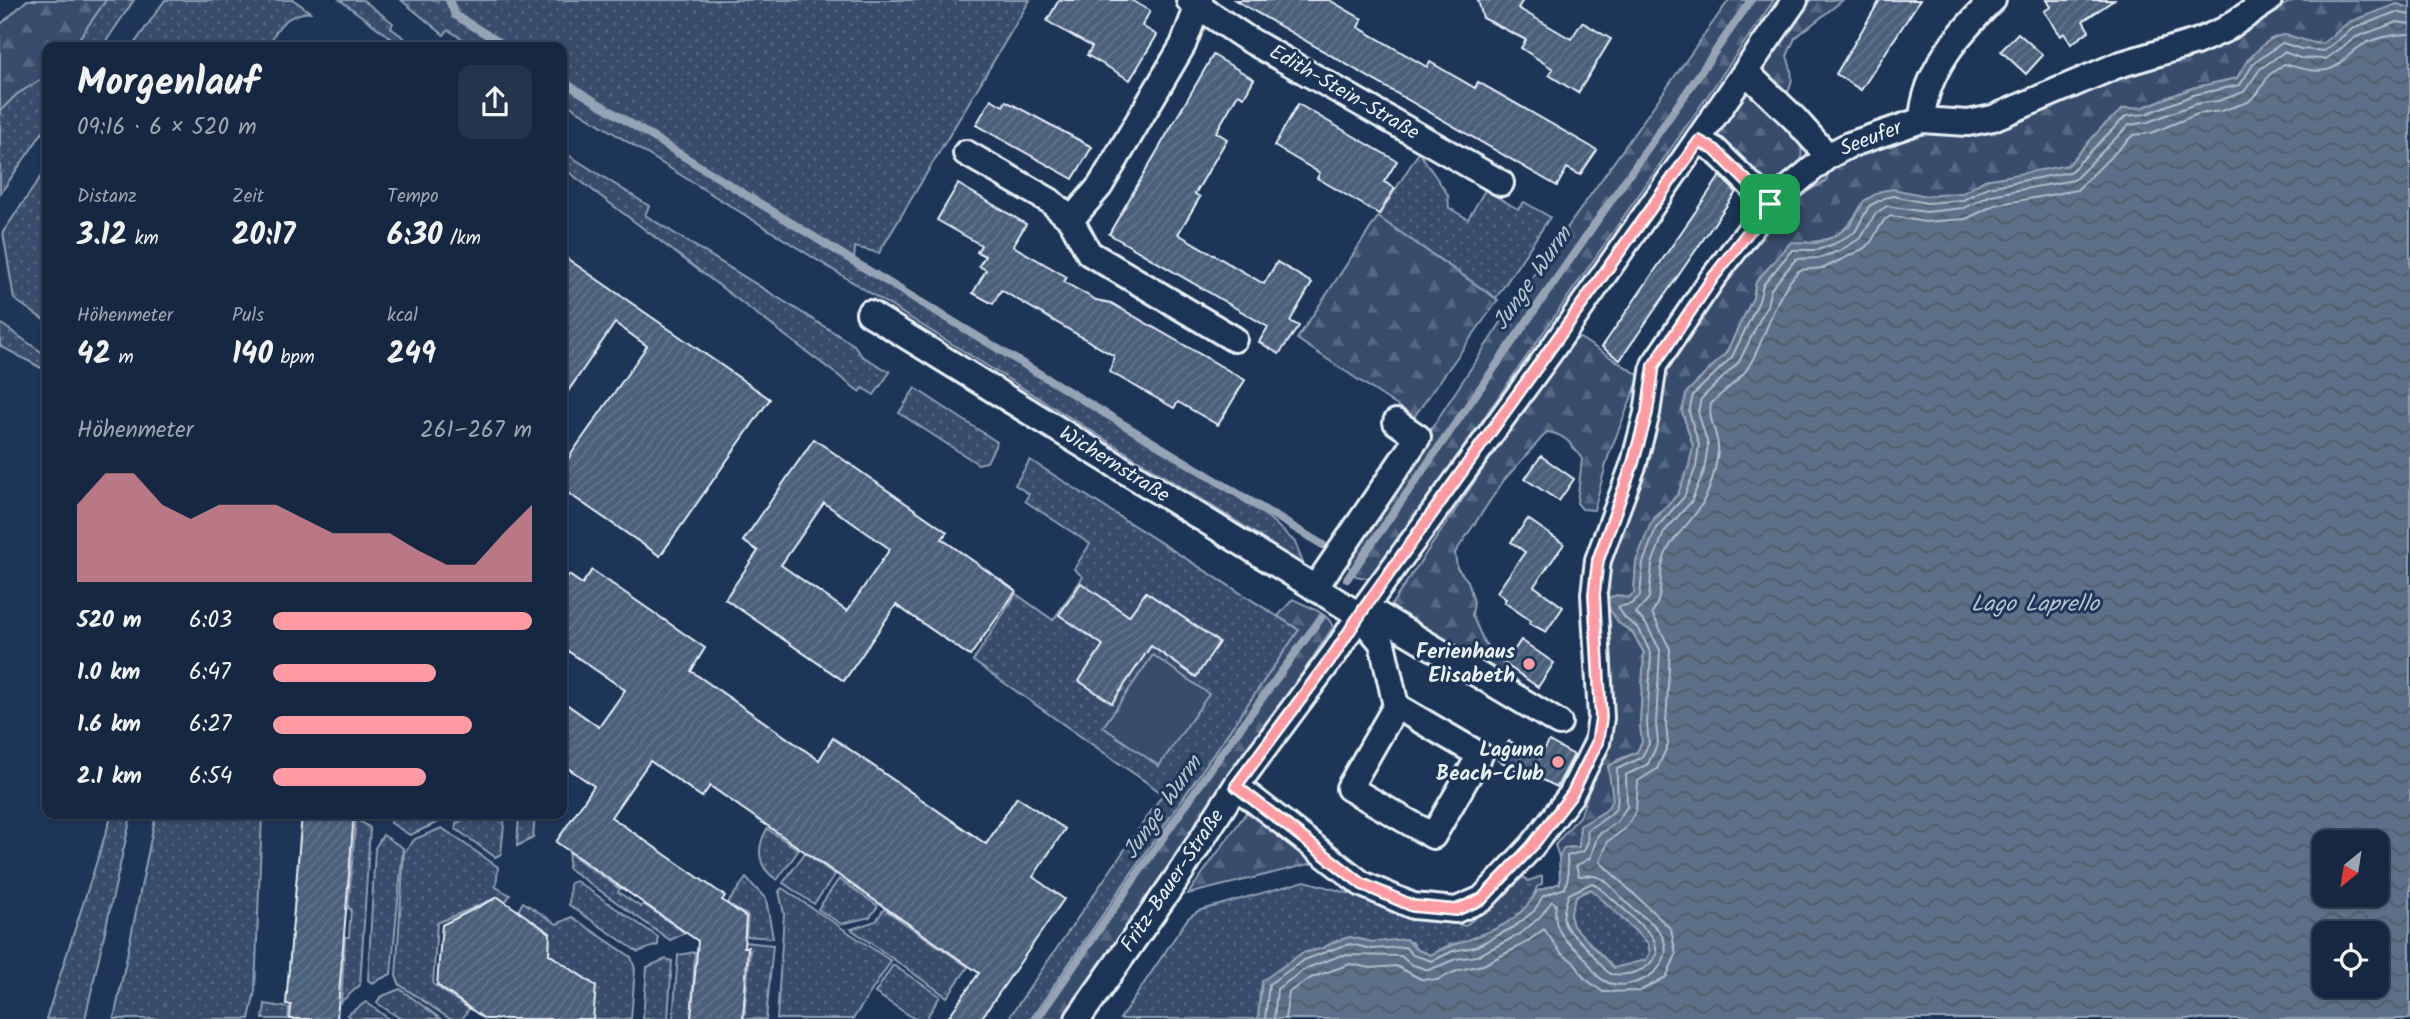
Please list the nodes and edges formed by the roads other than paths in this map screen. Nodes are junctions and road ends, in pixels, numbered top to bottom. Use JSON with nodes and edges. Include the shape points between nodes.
{"nodes":[{"id":1,"x":1795,"y":0,"type":"edge"},
{"id":2,"x":1993,"y":0,"type":"edge"},
{"id":3,"x":2269,"y":0,"type":"edge"},
{"id":4,"x":1195,"y":2,"type":"edge"},
{"id":5,"x":1746,"y":72,"type":"junction"},
{"id":6,"x":1922,"y":120,"type":"junction"},
{"id":7,"x":1699,"y":141,"type":"junction"},
{"id":8,"x":966,"y":153,"type":"dead end"},
{"id":9,"x":1828,"y":156,"type":"junction"},
{"id":10,"x":1501,"y":183,"type":"dead end"},
{"id":11,"x":1770,"y":204,"type":"junction"},
{"id":12,"x":1071,"y":220,"type":"junction"},
{"id":13,"x":869,"y":313,"type":"dead end"},
{"id":14,"x":1234,"y":339,"type":"dead end"},
{"id":15,"x":1396,"y":422,"type":"dead end"},
{"id":16,"x":1315,"y":589,"type":"junction"},
{"id":17,"x":1362,"y":611,"type":"junction"},
{"id":18,"x":1396,"y":706,"type":"junction"},
{"id":19,"x":1559,"y":723,"type":"dead end"},
{"id":20,"x":1236,"y":786,"type":"junction"},
{"id":21,"x":1078,"y":1019,"type":"edge"}],
"edges":[{"from":1,"to":5,"type":"street","name":"Fritz-Bauer-Straße"},
{"from":2,"to":6,"type":"street","name":"Seeufer","via":[[1941,62]]},
{"from":3,"to":6,"type":"street","name":"Seeufer","via":[[2224,30],[2196,42],[2118,65],[1993,118]]},
{"from":4,"to":10,"type":"street","name":"Edith-Stein-Straße","via":[[1246,38]]},
{"from":4,"to":12,"type":"street","via":[[1183,45],[1107,174]]},
{"from":5,"to":7,"type":"street","name":"Fritz-Bauer-Straße"},
{"from":5,"to":9,"type":"street","via":[[1796,118]]},
{"from":6,"to":9,"type":"street","name":"Seeufer"},
{"from":7,"to":11,"type":"street","via":[[1715,150]]},
{"from":7,"to":17,"type":"street","name":"Fritz-Bauer-Straße"},
{"from":8,"to":12,"type":"street","via":[[1050,201]]},
{"from":9,"to":11,"type":"street","name":"Seeufer"},
{"from":11,"to":20,"type":"street","name":"Seeufer","via":[[1654,365],[1633,463],[1598,560],[1594,594],[1600,691],[1597,743],[1572,794],[1532,846],[1482,899],[1456,910],[1413,906],[1362,884]]},
{"from":12,"to":14,"type":"street","via":[[1090,253]]},
{"from":13,"to":16,"type":"street","name":"Wichernstraße"},
{"from":15,"to":16,"type":"street","via":[[1418,438]]},
{"from":16,"to":17,"type":"street","name":"Wichernstraße"},
{"from":17,"to":18,"type":"street","via":[[1382,643]]},
{"from":17,"to":19,"type":"street"},
{"from":17,"to":20,"type":"street","name":"Fritz-Bauer-Straße"},
{"from":18,"to":18,"type":"street","via":[[1349,788],[1433,836],[1480,755]]},
{"from":20,"to":21,"type":"street","name":"Fritz-Bauer-Straße"}]}
